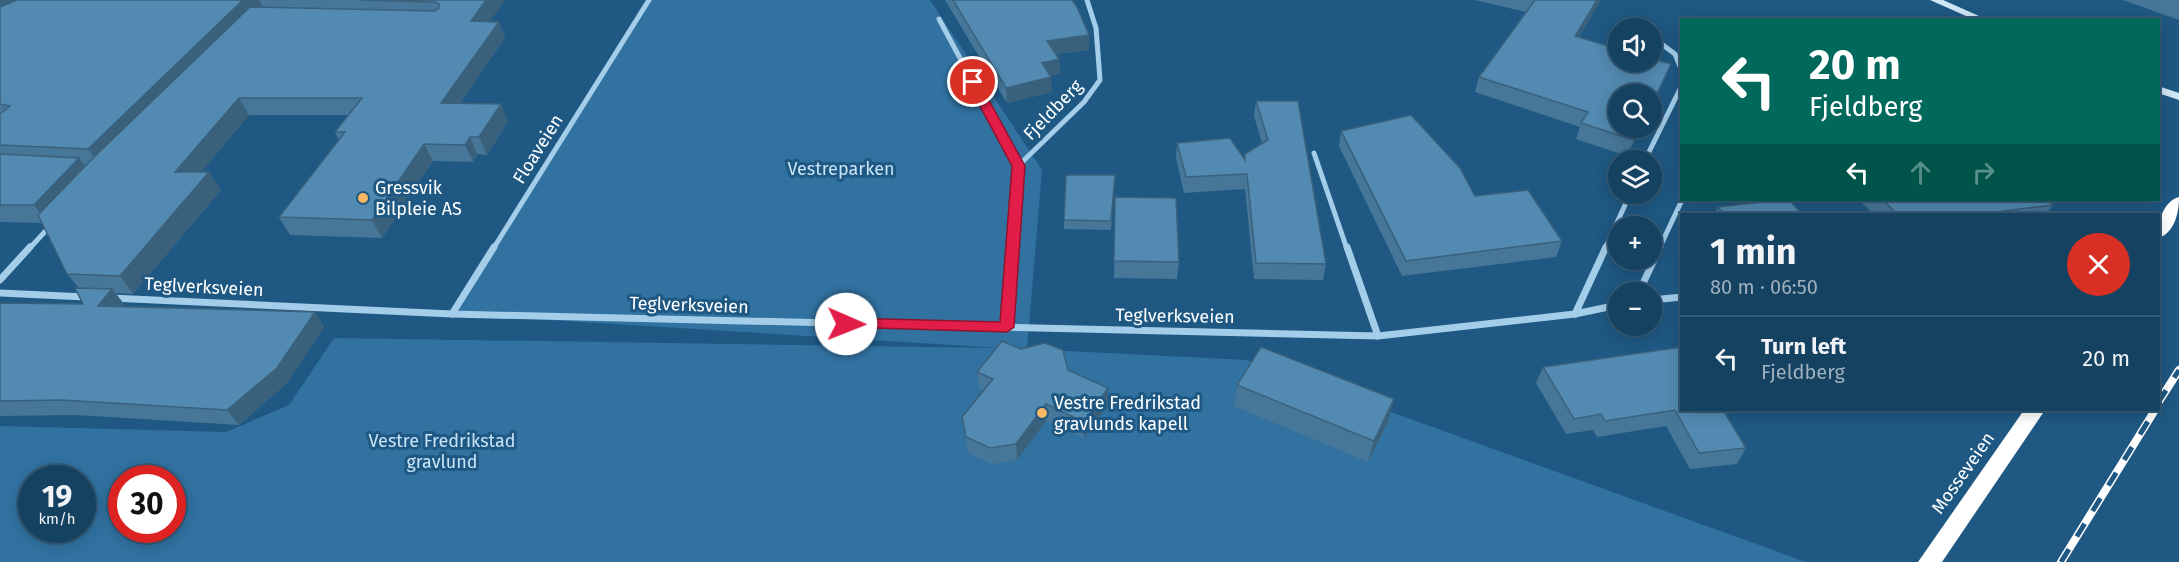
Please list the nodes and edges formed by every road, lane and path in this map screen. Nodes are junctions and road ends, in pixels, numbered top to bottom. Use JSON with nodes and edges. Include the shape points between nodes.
{"nodes":[{"id":1,"x":649,"y":0,"type":"edge"},
{"id":2,"x":1087,"y":0,"type":"edge"},
{"id":3,"x":1935,"y":0,"type":"edge"},
{"id":4,"x":1979,"y":18,"type":"edge"},
{"id":5,"x":939,"y":19,"type":"dead end"},
{"id":6,"x":1662,"y":44,"type":"edge"},
{"id":7,"x":1680,"y":66,"type":"edge"},
{"id":8,"x":1680,"y":89,"type":"edge"},
{"id":9,"x":2160,"y":90,"type":"edge"},
{"id":10,"x":2179,"y":97,"type":"edge"},
{"id":11,"x":1650,"y":150,"type":"edge"},
{"id":12,"x":1314,"y":153,"type":"dead end"},
{"id":13,"x":1018,"y":166,"type":"junction"},
{"id":14,"x":1682,"y":201,"type":"edge"},
{"id":15,"x":2179,"y":203,"type":"edge"},
{"id":16,"x":1624,"y":204,"type":"edge"},
{"id":17,"x":56,"y":221,"type":"edge"},
{"id":18,"x":2160,"y":229,"type":"edge"},
{"id":19,"x":0,"y":280,"type":"edge"},
{"id":20,"x":1644,"y":282,"type":"edge"},
{"id":21,"x":0,"y":293,"type":"edge"},
{"id":22,"x":95,"y":297,"type":"edge"},
{"id":23,"x":1680,"y":297,"type":"edge"},
{"id":24,"x":107,"y":298,"type":"edge"},
{"id":25,"x":1662,"y":299,"type":"edge"},
{"id":26,"x":1608,"y":307,"type":"edge"},
{"id":27,"x":452,"y":314,"type":"junction"},
{"id":28,"x":1575,"y":314,"type":"junction"},
{"id":29,"x":1007,"y":327,"type":"junction"},
{"id":30,"x":1378,"y":336,"type":"junction"},
{"id":31,"x":2034,"y":411,"type":"edge"},
{"id":32,"x":1929,"y":562,"type":"edge"}],
"edges":[{"from":1,"to":27,"type":"street","name":"Floaveien"},
{"from":2,"to":13,"type":"street","name":"Fjeldberg","via":[[1096,28],[1100,80],[1084,102]]},
{"from":3,"to":4,"type":"street"},
{"from":5,"to":13,"type":"street","name":"Fjeldberg"},
{"from":6,"to":7,"type":"street","via":[[1675,54]]},
{"from":8,"to":11,"type":"street"},
{"from":9,"to":10,"type":"street"},
{"from":12,"to":30,"type":"street"},
{"from":13,"to":29,"type":"street","name":"Fjeldberg"},
{"from":14,"to":20,"type":"street"},
{"from":15,"to":18,"type":"highway"},
{"from":16,"to":28,"type":"street"},
{"from":17,"to":19,"type":"street"},
{"from":21,"to":22,"type":"street"},
{"from":23,"to":25,"type":"street"},
{"from":24,"to":27,"type":"street","name":"Teglverksveien"},
{"from":26,"to":28,"type":"street","name":"Teglverksveien"},
{"from":27,"to":29,"type":"street","name":"Teglverksveien"},
{"from":28,"to":30,"type":"street","name":"Teglverksveien"},
{"from":29,"to":30,"type":"street","name":"Teglverksveien"},
{"from":31,"to":32,"type":"highway","name":"Mosseveien"}]}
